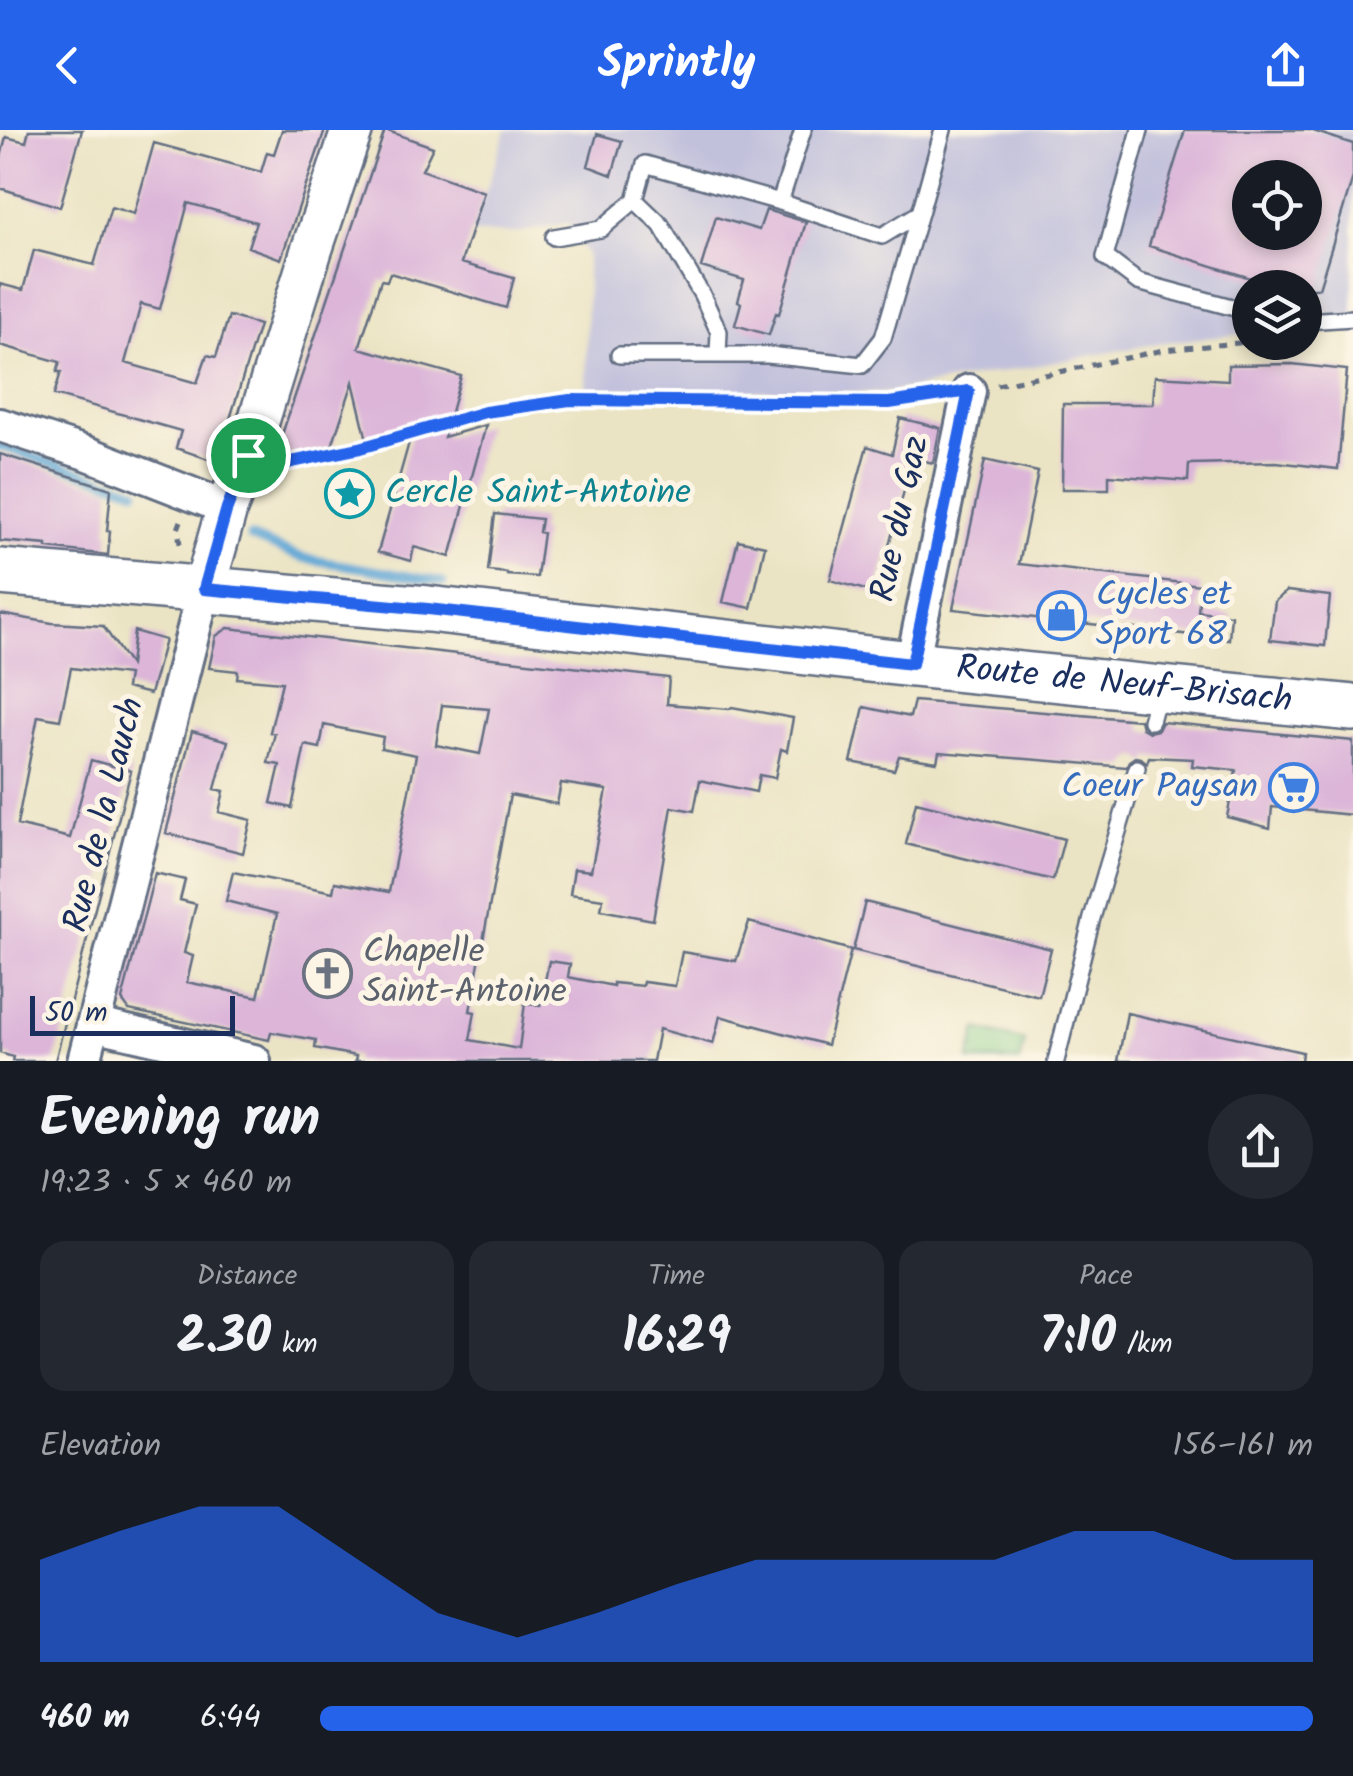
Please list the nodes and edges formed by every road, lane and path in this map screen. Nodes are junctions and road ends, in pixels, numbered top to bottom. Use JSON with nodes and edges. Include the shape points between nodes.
{"nodes":[{"id":1,"x":352,"y":130,"type":"edge"},
{"id":2,"x":802,"y":130,"type":"edge"},
{"id":3,"x":943,"y":130,"type":"edge"},
{"id":4,"x":1140,"y":130,"type":"edge"},
{"id":5,"x":635,"y":200,"type":"junction"},
{"id":6,"x":780,"y":202,"type":"junction"},
{"id":7,"x":920,"y":213,"type":"junction"},
{"id":8,"x":554,"y":237,"type":"dead end"},
{"id":9,"x":1232,"y":307,"type":"edge"},
{"id":10,"x":1353,"y":318,"type":"edge"},
{"id":11,"x":1322,"y":320,"type":"edge"},
{"id":12,"x":1232,"y":344,"type":"edge"},
{"id":13,"x":718,"y":354,"type":"junction"},
{"id":14,"x":619,"y":355,"type":"dead end"},
{"id":15,"x":969,"y":391,"type":"junction"},
{"id":16,"x":0,"y":426,"type":"edge"},
{"id":17,"x":248,"y":455,"type":"junction"},
{"id":18,"x":227,"y":508,"type":"junction"},
{"id":19,"x":0,"y":572,"type":"edge"},
{"id":20,"x":204,"y":589,"type":"junction"},
{"id":21,"x":912,"y":664,"type":"junction"},
{"id":22,"x":1353,"y":708,"type":"edge"},
{"id":23,"x":1137,"y":768,"type":"dead end"},
{"id":24,"x":93,"y":1024,"type":"junction"},
{"id":25,"x":84,"y":1061,"type":"edge"},
{"id":26,"x":254,"y":1061,"type":"edge"},
{"id":27,"x":1056,"y":1061,"type":"edge"}],
"edges":[{"from":1,"to":17,"type":"street"},
{"from":2,"to":6,"type":"lane"},
{"from":3,"to":7,"type":"lane"},
{"from":4,"to":9,"type":"lane","via":[[1105,257],[1138,282]]},
{"from":5,"to":6,"type":"lane","via":[[645,164]]},
{"from":5,"to":8,"type":"lane","via":[[601,229]]},
{"from":5,"to":13,"type":"lane","via":[[660,225],[702,295],[719,332]]},
{"from":6,"to":7,"type":"lane","via":[[882,236]]},
{"from":7,"to":13,"type":"lane","via":[[882,338],[862,365]]},
{"from":10,"to":11,"type":"lane"},
{"from":12,"to":15,"type":"path","via":[[1164,350]]},
{"from":13,"to":14,"type":"lane"},
{"from":15,"to":17,"type":"path","via":[[889,403],[570,400],[485,412],[277,465]]},
{"from":15,"to":21,"type":"street","name":"Rue du Gaz"},
{"from":16,"to":18,"type":"street"},
{"from":17,"to":18,"type":"street"},
{"from":18,"to":20,"type":"street"},
{"from":19,"to":20,"type":"main road","name":"Route de Neuf-Brisach"},
{"from":20,"to":21,"type":"main road","name":"Route de Neuf-Brisach"},
{"from":20,"to":24,"type":"street","name":"Rue de la Lauch"},
{"from":21,"to":22,"type":"main road","name":"Route de Neuf-Brisach","via":[[1155,705]]},
{"from":23,"to":27,"type":"lane"},
{"from":24,"to":25,"type":"street","name":"Rue de la Lauch"},
{"from":24,"to":26,"type":"street"}]}
